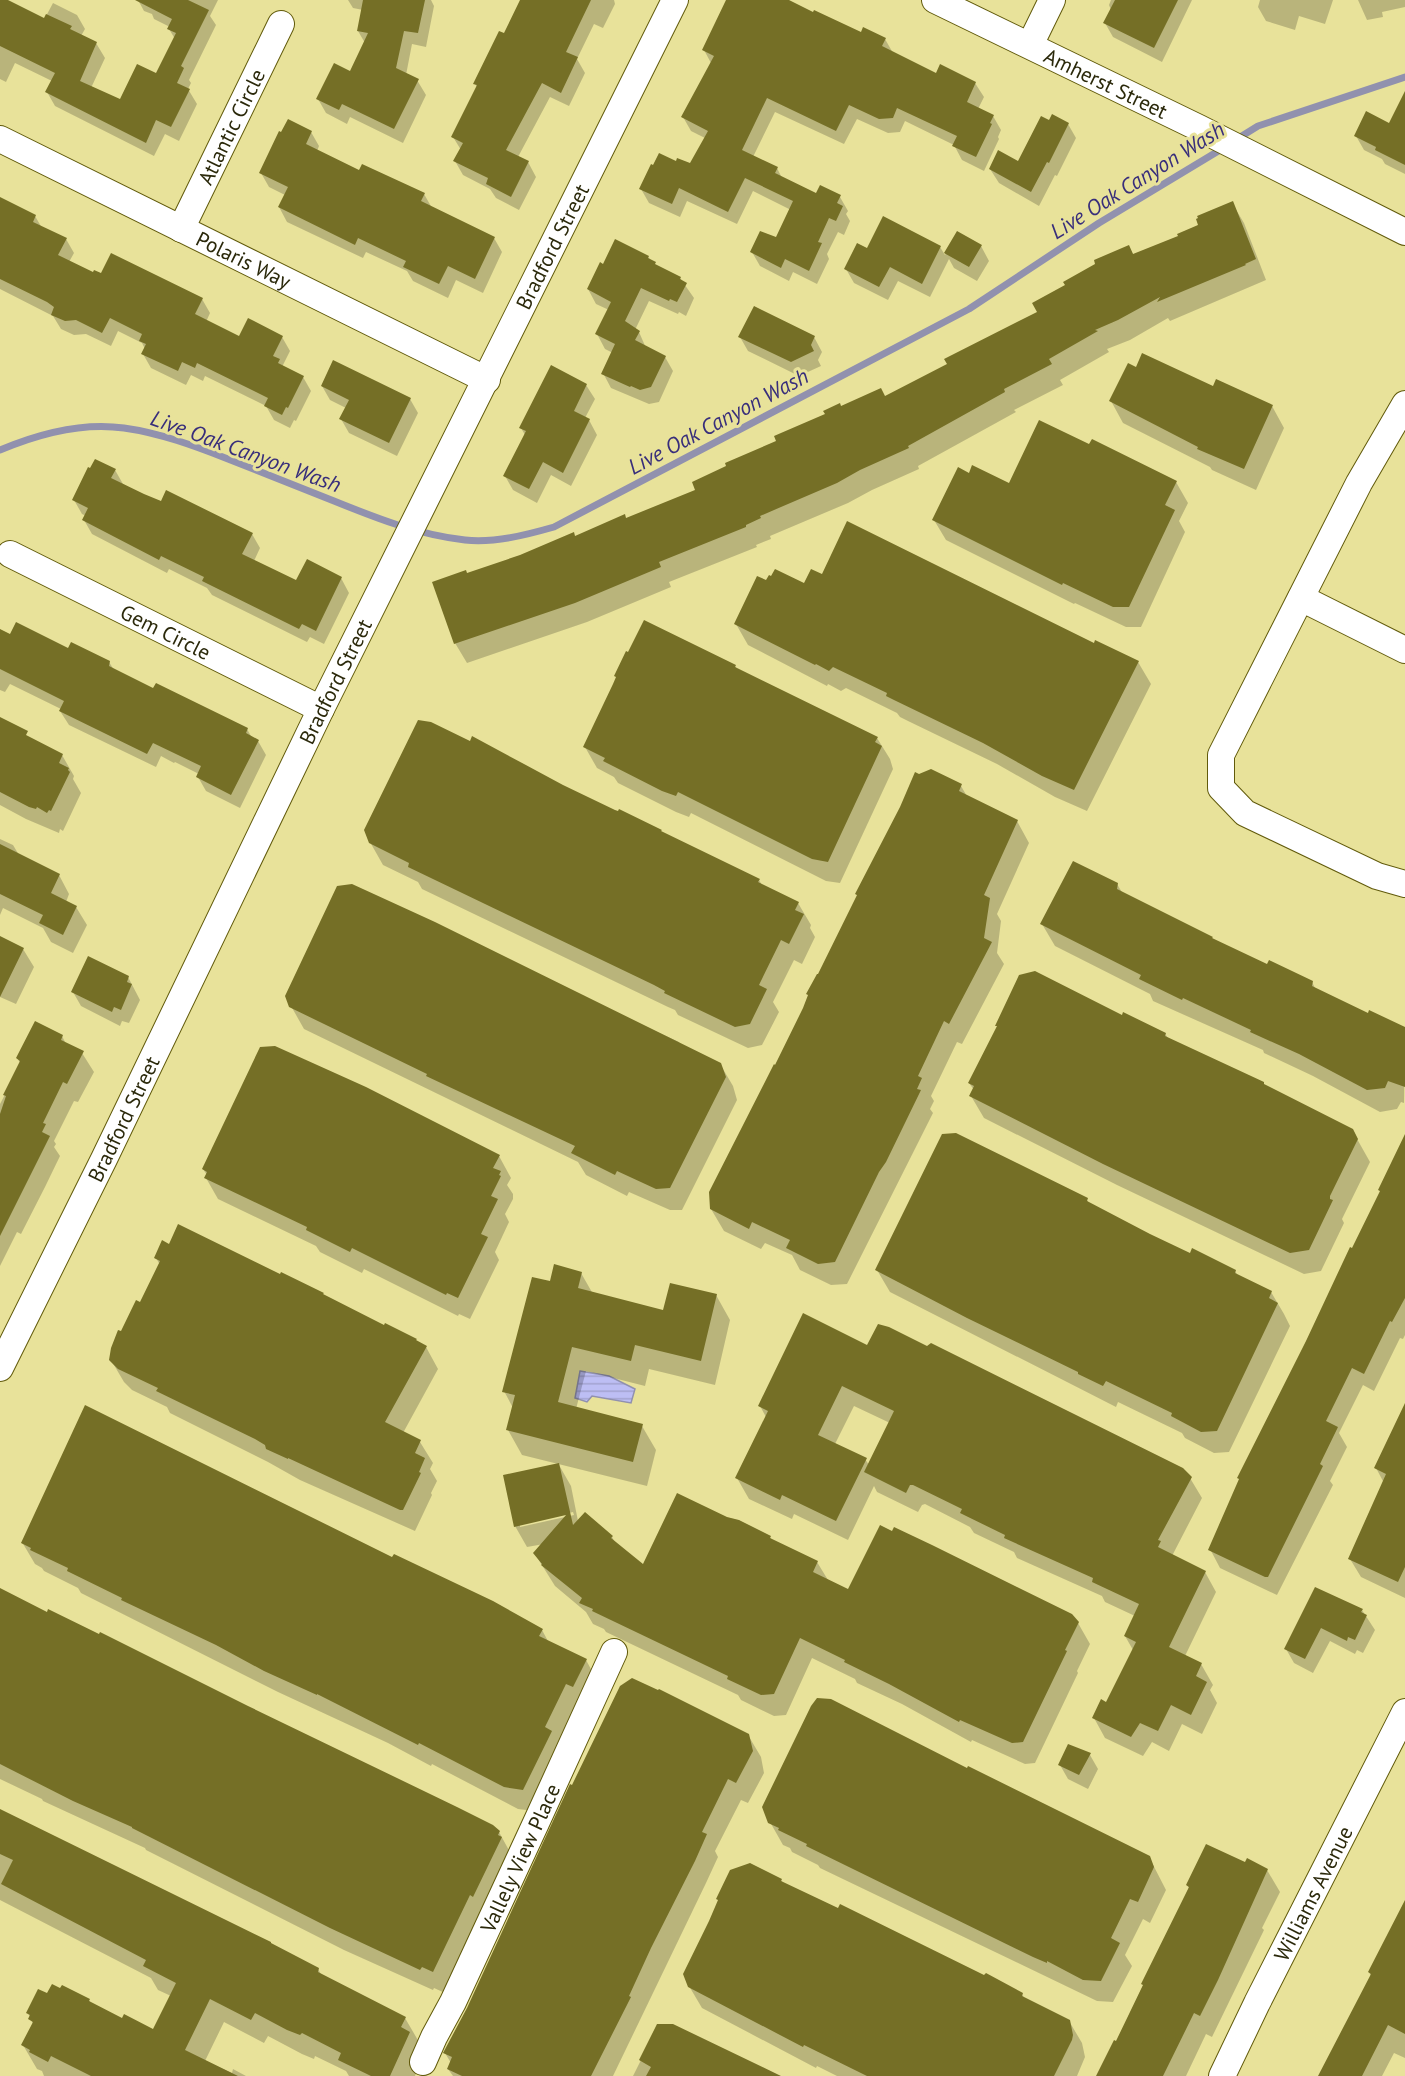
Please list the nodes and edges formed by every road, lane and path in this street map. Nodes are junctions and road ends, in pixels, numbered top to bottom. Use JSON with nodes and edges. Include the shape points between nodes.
{"nodes":[{"id":1,"x":675,"y":0,"type":"edge"},
{"id":2,"x":935,"y":0,"type":"edge"},
{"id":3,"x":1052,"y":0,"type":"edge"},
{"id":4,"x":281,"y":24,"type":"dead end"},
{"id":5,"x":1030,"y":45,"type":"junction"},
{"id":6,"x":0,"y":139,"type":"edge"},
{"id":7,"x":181,"y":229,"type":"junction"},
{"id":8,"x":1405,"y":232,"type":"edge"},
{"id":9,"x":487,"y":380,"type":"junction"},
{"id":10,"x":1405,"y":404,"type":"edge"},
{"id":11,"x":10,"y":554,"type":"dead end"},
{"id":12,"x":1301,"y":598,"type":"junction"},
{"id":13,"x":1405,"y":650,"type":"edge"},
{"id":14,"x":321,"y":709,"type":"junction"},
{"id":15,"x":1405,"y":884,"type":"edge"},
{"id":16,"x":0,"y":1368,"type":"edge"},
{"id":17,"x":614,"y":1652,"type":"dead end"},
{"id":18,"x":1405,"y":1712,"type":"edge"},
{"id":19,"x":423,"y":2062,"type":"dead end"},
{"id":20,"x":1221,"y":2076,"type":"edge"}],
"edges":[{"from":1,"to":9,"type":"street","name":"Bradford Street"},
{"from":2,"to":5,"type":"street","name":"Amherst Street"},
{"from":3,"to":5,"type":"street"},
{"from":4,"to":7,"type":"street","name":"Atlantic Circle"},
{"from":5,"to":8,"type":"street","name":"Amherst Street"},
{"from":6,"to":7,"type":"street","name":"Polaris Way"},
{"from":7,"to":9,"type":"street","name":"Polaris Way"},
{"from":9,"to":14,"type":"street","name":"Bradford Street"},
{"from":10,"to":12,"type":"street","via":[[1359,483]]},
{"from":11,"to":14,"type":"street","name":"Gem Circle"},
{"from":12,"to":13,"type":"street"},
{"from":12,"to":15,"type":"street","via":[[1221,755],[1221,788],[1245,813],[1377,876]]},
{"from":14,"to":16,"type":"street","name":"Bradford Street"},
{"from":17,"to":19,"type":"street","name":"Vallely View Place"},
{"from":18,"to":20,"type":"street","name":"Williams Avenue"}]}
